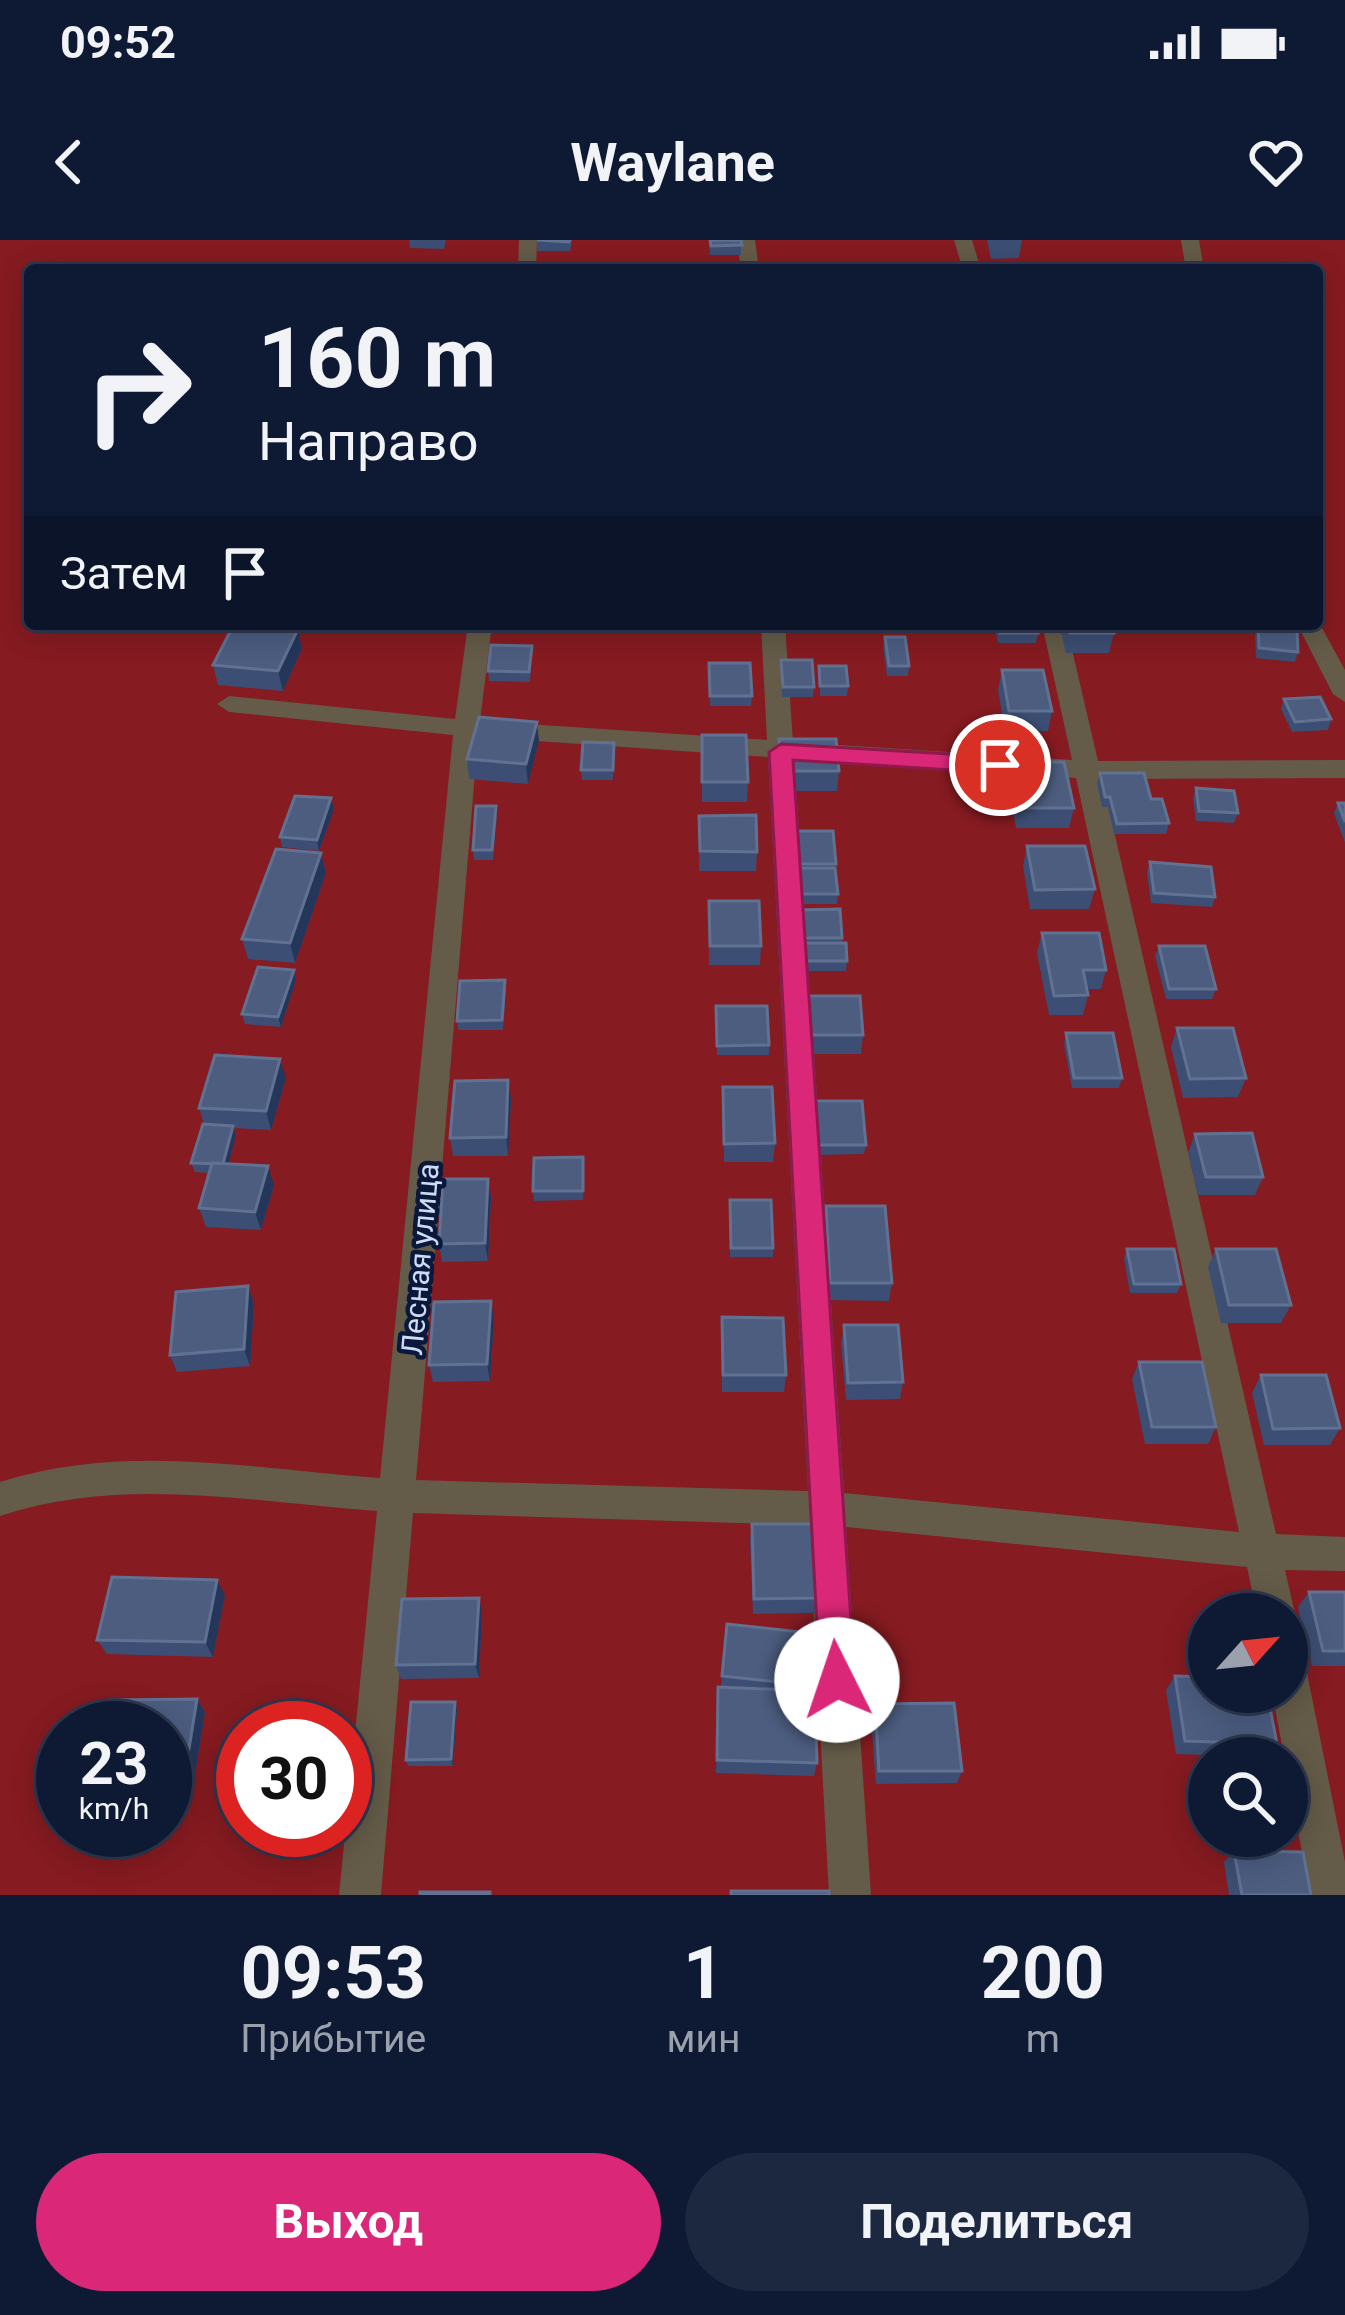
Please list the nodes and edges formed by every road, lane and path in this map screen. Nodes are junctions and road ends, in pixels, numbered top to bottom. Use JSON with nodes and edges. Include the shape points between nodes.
{"nodes":[{"id":1,"x":479,"y":630,"type":"edge"},
{"id":2,"x":773,"y":630,"type":"edge"},
{"id":3,"x":1055,"y":630,"type":"edge"},
{"id":4,"x":1312,"y":630,"type":"edge"},
{"id":5,"x":1345,"y":694,"type":"edge"},
{"id":6,"x":229,"y":704,"type":"dead end"},
{"id":7,"x":466,"y":728,"type":"junction"},
{"id":8,"x":781,"y":752,"type":"junction"},
{"id":9,"x":1087,"y":770,"type":"junction"},
{"id":10,"x":1345,"y":770,"type":"edge"},
{"id":11,"x":399,"y":1496,"type":"junction"},
{"id":12,"x":0,"y":1499,"type":"edge"},
{"id":13,"x":827,"y":1508,"type":"junction"},
{"id":14,"x":1265,"y":1553,"type":"junction"},
{"id":15,"x":1345,"y":1554,"type":"edge"},
{"id":16,"x":1272,"y":1593,"type":"edge"},
{"id":17,"x":1296,"y":1713,"type":"edge"},
{"id":18,"x":360,"y":1895,"type":"edge"},
{"id":19,"x":850,"y":1895,"type":"edge"},
{"id":20,"x":1331,"y":1895,"type":"edge"}],
"edges":[{"from":1,"to":7,"type":"street","name":"Лесная улица"},
{"from":2,"to":8,"type":"street"},
{"from":3,"to":9,"type":"street"},
{"from":4,"to":5,"type":"street"},
{"from":6,"to":7,"type":"street"},
{"from":7,"to":8,"type":"street"},
{"from":7,"to":11,"type":"street","name":"Лесная улица"},
{"from":8,"to":9,"type":"street"},
{"from":8,"to":13,"type":"street"},
{"from":9,"to":10,"type":"street"},
{"from":9,"to":14,"type":"street"},
{"from":11,"to":12,"type":"street","via":[[200,1477],[38,1482]]},
{"from":11,"to":13,"type":"street"},
{"from":11,"to":18,"type":"street","name":"Лесная улица"},
{"from":13,"to":14,"type":"street"},
{"from":13,"to":19,"type":"street"},
{"from":14,"to":15,"type":"street"},
{"from":14,"to":16,"type":"street"},
{"from":17,"to":20,"type":"street"}]}
